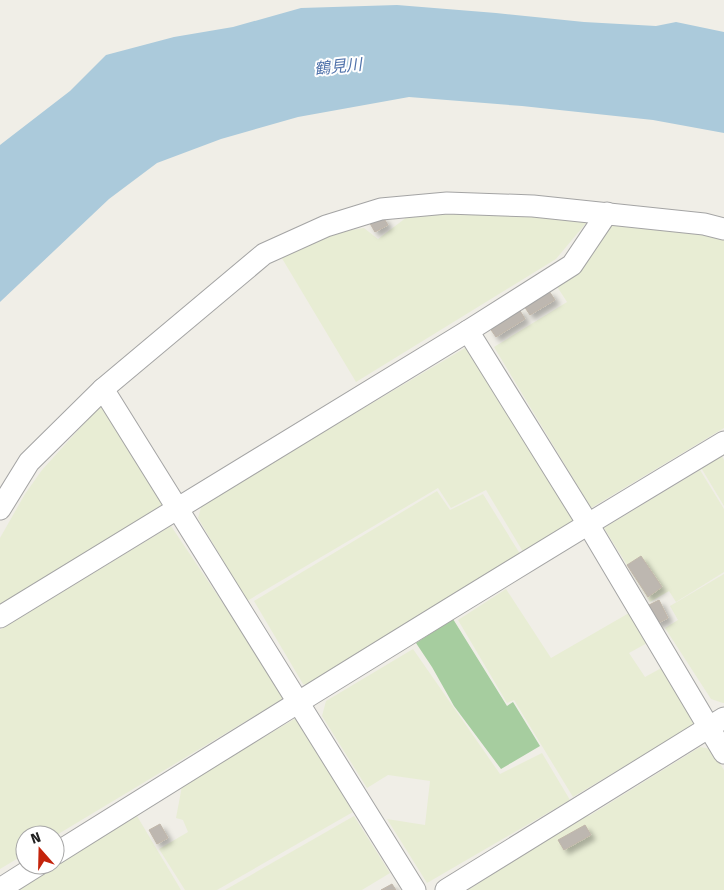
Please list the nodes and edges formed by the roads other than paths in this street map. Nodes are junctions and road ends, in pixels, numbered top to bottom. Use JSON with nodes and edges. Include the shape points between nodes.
{"nodes":[{"id":1,"x":607,"y":213,"type":"junction"},
{"id":2,"x":724,"y":228,"type":"edge"},
{"id":3,"x":468,"y":331,"type":"junction"},
{"id":4,"x":103,"y":389,"type":"junction"},
{"id":5,"x":724,"y":442,"type":"edge"},
{"id":6,"x":0,"y":509,"type":"edge"},
{"id":7,"x":177,"y":509,"type":"junction"},
{"id":8,"x":588,"y":524,"type":"junction"},
{"id":9,"x":0,"y":617,"type":"edge"},
{"id":10,"x":298,"y":702,"type":"junction"},
{"id":11,"x":716,"y":723,"type":"edge"},
{"id":12,"x":724,"y":753,"type":"edge"},
{"id":13,"x":65,"y":848,"type":"edge"},
{"id":14,"x":22,"y":875,"type":"edge"},
{"id":15,"x":0,"y":889,"type":"edge"},
{"id":16,"x":415,"y":890,"type":"edge"},
{"id":17,"x":446,"y":890,"type":"edge"}],
"edges":[{"from":1,"to":2,"type":"street"},
{"from":1,"to":3,"type":"street","via":[[572,265]]},
{"from":1,"to":4,"type":"street","via":[[447,203],[381,209],[326,226],[264,254]]},
{"from":3,"to":7,"type":"street"},
{"from":3,"to":8,"type":"street"},
{"from":4,"to":6,"type":"street","via":[[29,462]]},
{"from":4,"to":7,"type":"street"},
{"from":5,"to":8,"type":"street"},
{"from":7,"to":9,"type":"street"},
{"from":7,"to":10,"type":"street"},
{"from":8,"to":10,"type":"street"},
{"from":8,"to":11,"type":"street"},
{"from":10,"to":13,"type":"street"},
{"from":10,"to":16,"type":"street"},
{"from":11,"to":12,"type":"street"},
{"from":11,"to":17,"type":"street"},
{"from":14,"to":15,"type":"street"}]}
